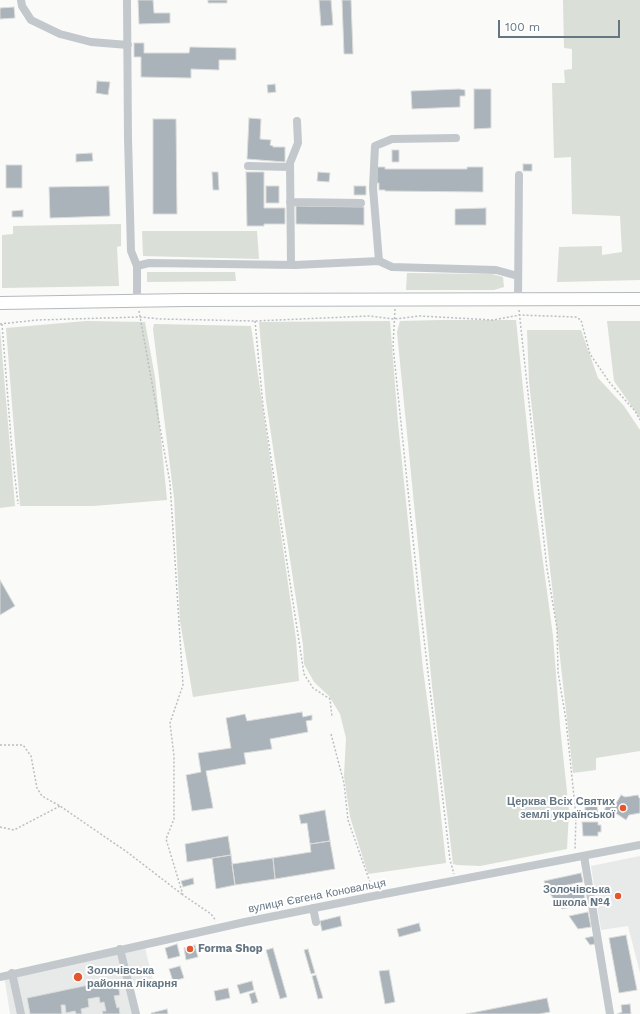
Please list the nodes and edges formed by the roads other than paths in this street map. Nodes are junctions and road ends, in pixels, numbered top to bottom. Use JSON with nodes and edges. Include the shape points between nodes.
{"nodes":[{"id":1,"x":21,"y":0,"type":"edge"},
{"id":2,"x":127,"y":0,"type":"edge"},
{"id":3,"x":128,"y":45,"type":"junction"},
{"id":4,"x":297,"y":121,"type":"dead end"},
{"id":5,"x":456,"y":138,"type":"dead end"},
{"id":6,"x":248,"y":166,"type":"dead end"},
{"id":7,"x":290,"y":167,"type":"junction"},
{"id":8,"x":519,"y":175,"type":"dead end"},
{"id":9,"x":290,"y":202,"type":"junction"},
{"id":10,"x":361,"y":203,"type":"dead end"},
{"id":11,"x":378,"y":261,"type":"junction"},
{"id":12,"x":291,"y":265,"type":"junction"},
{"id":13,"x":137,"y":266,"type":"junction"},
{"id":14,"x":518,"y":276,"type":"junction"},
{"id":15,"x":518,"y":299,"type":"junction"},
{"id":16,"x":640,"y":299,"type":"edge"},
{"id":17,"x":137,"y":301,"type":"junction"},
{"id":18,"x":0,"y":304,"type":"edge"},
{"id":19,"x":640,"y":845,"type":"edge"},
{"id":20,"x":584,"y":856,"type":"junction"},
{"id":21,"x":313,"y":908,"type":"junction"},
{"id":22,"x":316,"y":922,"type":"dead end"},
{"id":23,"x":120,"y":949,"type":"junction"},
{"id":24,"x":12,"y":973,"type":"junction"},
{"id":25,"x":0,"y":977,"type":"edge"},
{"id":26,"x":21,"y":1014,"type":"edge"},
{"id":27,"x":136,"y":1014,"type":"edge"},
{"id":28,"x":610,"y":1014,"type":"edge"}],
"edges":[{"from":1,"to":3,"type":"street","via":[[31,20],[60,34],[91,42]]},
{"from":2,"to":3,"type":"street"},
{"from":3,"to":13,"type":"street","via":[[131,251]]},
{"from":4,"to":7,"type":"street","via":[[298,142]]},
{"from":5,"to":11,"type":"street","via":[[392,139],[375,146],[373,188]]},
{"from":6,"to":7,"type":"street"},
{"from":7,"to":9,"type":"street"},
{"from":8,"to":14,"type":"street"},
{"from":9,"to":10,"type":"street"},
{"from":9,"to":12,"type":"street"},
{"from":11,"to":12,"type":"street"},
{"from":11,"to":14,"type":"street","via":[[392,267],[496,270]]},
{"from":12,"to":13,"type":"street"},
{"from":13,"to":17,"type":"street"},
{"from":14,"to":15,"type":"street"},
{"from":15,"to":16,"type":"highway"},
{"from":15,"to":17,"type":"highway"},
{"from":17,"to":18,"type":"highway"},
{"from":19,"to":20,"type":"street","name":"вулиця Євгена Коновальця"},
{"from":20,"to":21,"type":"street","name":"вулиця Євгена Коновальця"},
{"from":20,"to":28,"type":"street"},
{"from":21,"to":22,"type":"street"},
{"from":21,"to":23,"type":"street","name":"вулиця Євгена Коновальця"},
{"from":23,"to":24,"type":"street","name":"вулиця Євгена Коновальця"},
{"from":23,"to":27,"type":"street"},
{"from":24,"to":25,"type":"street","name":"вулиця Євгена Коновальця"},
{"from":24,"to":26,"type":"street"}]}
